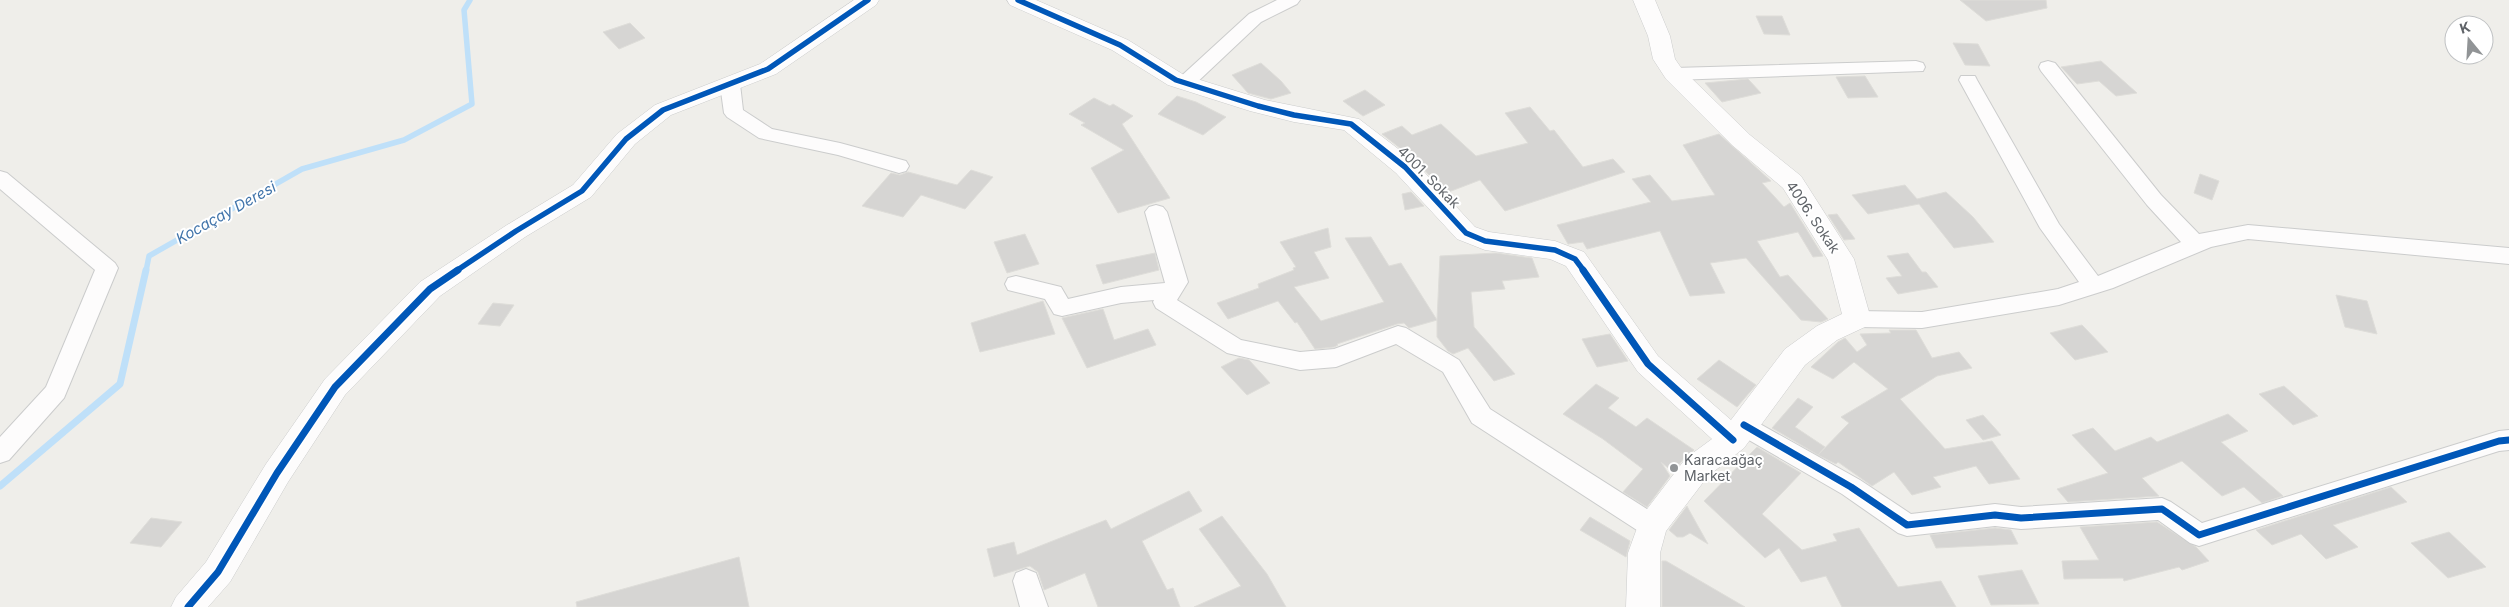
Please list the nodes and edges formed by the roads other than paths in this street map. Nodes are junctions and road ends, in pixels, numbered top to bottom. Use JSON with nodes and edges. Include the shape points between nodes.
{"nodes":[{"id":1,"x":868,"y":0,"type":"edge"},
{"id":2,"x":1018,"y":0,"type":"edge"},
{"id":3,"x":1291,"y":0,"type":"edge"},
{"id":4,"x":1644,"y":0,"type":"edge"},
{"id":5,"x":1916,"y":67,"type":"dead end"},
{"id":6,"x":2048,"y":67,"type":"dead end"},
{"id":7,"x":1674,"y":74,"type":"junction"},
{"id":8,"x":1968,"y":80,"type":"dead end"},
{"id":9,"x":1185,"y":83,"type":"junction"},
{"id":10,"x":730,"y":84,"type":"junction"},
{"id":11,"x":899,"y":166,"type":"dead end"},
{"id":12,"x":0,"y":178,"type":"edge"},
{"id":13,"x":1156,"y":212,"type":"dead end"},
{"id":14,"x":2196,"y":244,"type":"junction"},
{"id":15,"x":2509,"y":256,"type":"edge"},
{"id":16,"x":1016,"y":284,"type":"dead end"},
{"id":17,"x":2093,"y":286,"type":"junction"},
{"id":18,"x":1172,"y":290,"type":"junction"},
{"id":19,"x":1857,"y":319,"type":"junction"},
{"id":20,"x":1738,"y":433,"type":"junction"},
{"id":21,"x":2509,"y":440,"type":"edge"},
{"id":22,"x":0,"y":452,"type":"edge"},
{"id":23,"x":1652,"y":526,"type":"junction"},
{"id":24,"x":1026,"y":580,"type":"dead end"},
{"id":25,"x":188,"y":607,"type":"edge"},
{"id":26,"x":1034,"y":607,"type":"edge"},
{"id":27,"x":1643,"y":607,"type":"edge"}],
"edges":[{"from":1,"to":10,"type":"street","via":[[768,69]]},
{"from":2,"to":9,"type":"street","name":"4001. Sokak","via":[[1120,45]]},
{"from":3,"to":9,"type":"street","via":[[1255,18]]},
{"from":4,"to":7,"type":"street","name":"4006. Sokak","via":[[1659,36],[1664,59]]},
{"from":5,"to":7,"type":"street"},
{"from":6,"to":14,"type":"street","via":[[2154,200]]},
{"from":7,"to":19,"type":"street","name":"4006. Sokak","via":[[1741,140],[1792,182],[1841,259]]},
{"from":8,"to":17,"type":"street","via":[[2051,228]]},
{"from":9,"to":20,"type":"street","name":"4001. Sokak","via":[[1294,115],[1351,124],[1405,167],[1466,233],[1485,240],[1555,250],[1576,259],[1648,364]]},
{"from":10,"to":11,"type":"street","via":[[734,112],[766,134],[840,149]]},
{"from":10,"to":25,"type":"street","via":[[663,110],[626,138],[582,191],[430,289],[335,387],[277,473],[218,572]]},
{"from":12,"to":22,"type":"street","via":[[107,268],[56,392]]},
{"from":13,"to":18,"type":"street","via":[[1176,282]]},
{"from":14,"to":15,"type":"street","via":[[2248,232]]},
{"from":14,"to":17,"type":"street"},
{"from":16,"to":18,"type":"street","via":[[1053,293],[1062,308]]},
{"from":17,"to":19,"type":"street","via":[[2059,297],[1922,320]]},
{"from":18,"to":23,"type":"street","via":[[1164,302],[1235,347],[1300,361],[1336,358],[1398,334],[1451,366],[1481,416]]},
{"from":19,"to":20,"type":"street","via":[[1827,333],[1795,357]]},
{"from":20,"to":21,"type":"street","via":[[1851,488],[1907,525],[1995,515],[2021,518],[2162,509],[2199,535]]},
{"from":20,"to":23,"type":"street","via":[[1697,467]]},
{"from":23,"to":27,"type":"street","via":[[1644,553]]},
{"from":24,"to":26,"type":"street"}]}
